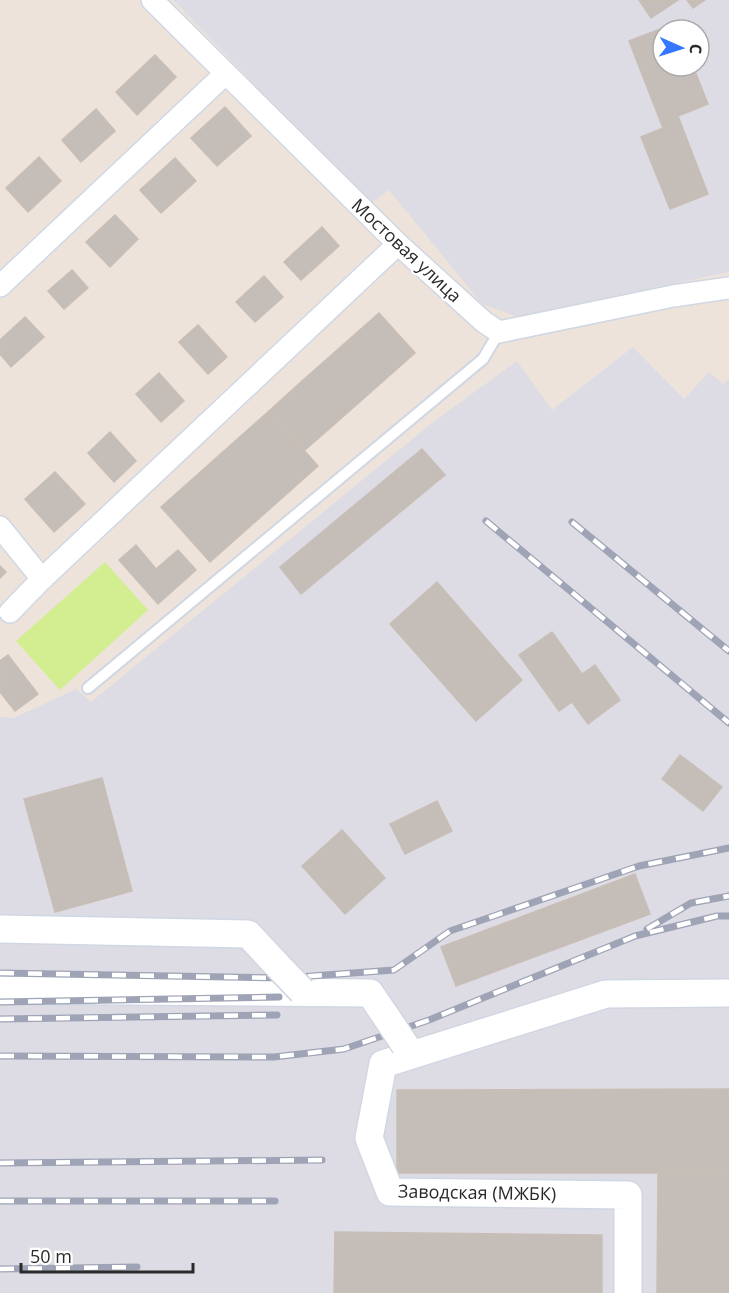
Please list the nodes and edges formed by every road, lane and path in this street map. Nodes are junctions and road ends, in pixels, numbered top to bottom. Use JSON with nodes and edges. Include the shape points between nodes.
{"nodes":[{"id":1,"x":152,"y":0,"type":"edge"},
{"id":2,"x":225,"y":74,"type":"junction"},
{"id":3,"x":398,"y":244,"type":"junction"},
{"id":4,"x":0,"y":286,"type":"edge"},
{"id":5,"x":729,"y":288,"type":"edge"},
{"id":6,"x":500,"y":332,"type":"junction"},
{"id":7,"x":0,"y":527,"type":"edge"},
{"id":8,"x":42,"y":579,"type":"junction"},
{"id":9,"x":10,"y":612,"type":"dead end"},
{"id":10,"x":88,"y":688,"type":"dead end"},
{"id":11,"x":0,"y":929,"type":"edge"},
{"id":12,"x":0,"y":990,"type":"edge"},
{"id":13,"x":303,"y":992,"type":"junction"},
{"id":14,"x":729,"y":993,"type":"edge"},
{"id":15,"x":408,"y":1050,"type":"junction"},
{"id":16,"x":627,"y":1293,"type":"edge"}],
"edges":[{"from":1,"to":2,"type":"street","name":"Мостовая улица"},
{"from":2,"to":3,"type":"street","name":"Мостовая улица"},
{"from":2,"to":4,"type":"street"},
{"from":3,"to":6,"type":"street","name":"Мостовая улица"},
{"from":3,"to":8,"type":"street"},
{"from":5,"to":6,"type":"street"},
{"from":6,"to":10,"type":"lane","via":[[483,359]]},
{"from":7,"to":8,"type":"street"},
{"from":8,"to":9,"type":"street"},
{"from":11,"to":13,"type":"street","bridge":true,"via":[[248,934]]},
{"from":12,"to":13,"type":"street"},
{"from":13,"to":15,"type":"street","bridge":true,"via":[[370,993]]},
{"from":14,"to":15,"type":"street","name":"Заводская (МЖБК)","via":[[606,994]]},
{"from":15,"to":16,"type":"street","name":"Заводская (МЖБК)","via":[[383,1064],[369,1138],[390,1191],[628,1195]]}]}
